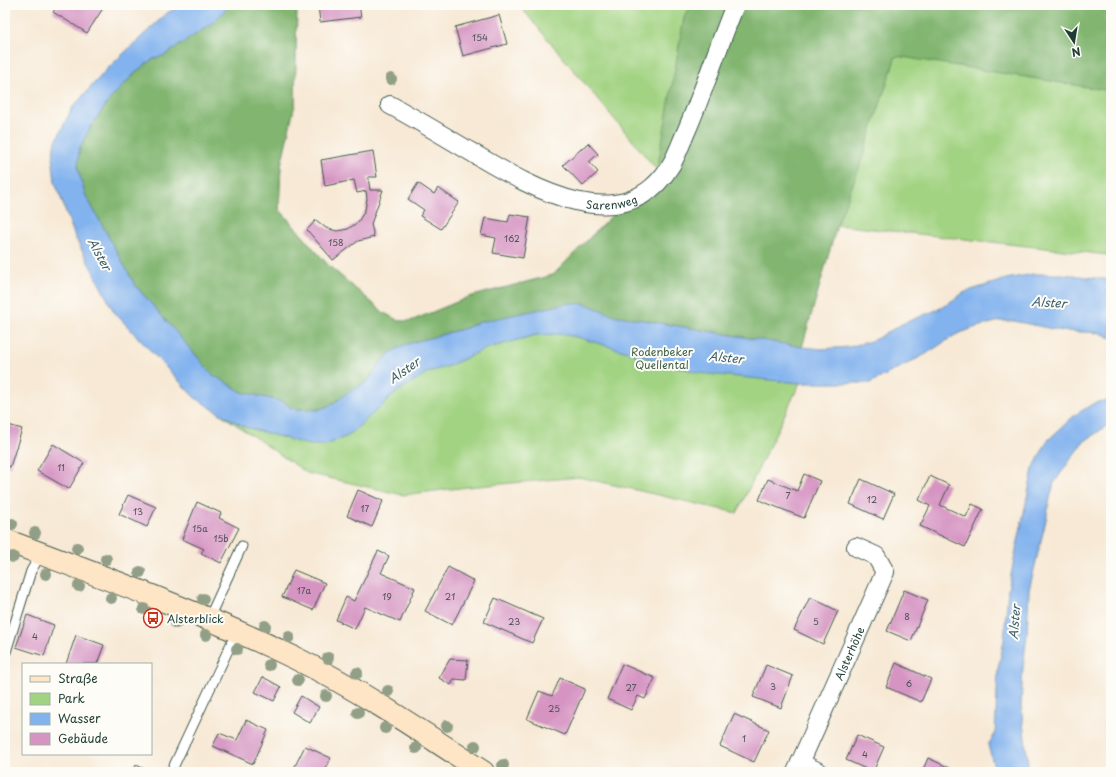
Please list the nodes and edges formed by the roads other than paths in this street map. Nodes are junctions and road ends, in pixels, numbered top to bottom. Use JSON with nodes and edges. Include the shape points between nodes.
{"nodes":[{"id":1,"x":735,"y":5,"type":"edge"},
{"id":2,"x":390,"y":105,"type":"dead end"},
{"id":3,"x":5,"y":540,"type":"edge"},
{"id":4,"x":242,"y":546,"type":"dead end"},
{"id":5,"x":856,"y":547,"type":"dead end"},
{"id":6,"x":41,"y":554,"type":"junction"},
{"id":7,"x":209,"y":618,"type":"junction"},
{"id":8,"x":237,"y":631,"type":"junction"},
{"id":9,"x":5,"y":655,"type":"edge"},
{"id":10,"x":798,"y":768,"type":"edge"},
{"id":11,"x":171,"y":772,"type":"edge"},
{"id":12,"x":483,"y":772,"type":"edge"},
{"id":13,"x":819,"y":772,"type":"edge"}],
"edges":[{"from":1,"to":2,"type":"street","name":"Sarenweg","via":[[695,111],[671,164],[650,190],[627,201],[596,205],[549,194],[515,178]]},
{"from":3,"to":6,"type":"street"},
{"from":4,"to":7,"type":"lane"},
{"from":5,"to":10,"type":"street","name":"Alsterhöhe","via":[[876,556],[885,572]]},
{"from":6,"to":7,"type":"street"},
{"from":6,"to":9,"type":"lane","via":[[31,571]]},
{"from":7,"to":8,"type":"street"},
{"from":8,"to":11,"type":"lane"},
{"from":8,"to":12,"type":"street","via":[[298,660],[389,710]]},
{"from":10,"to":13,"type":"street"}]}
